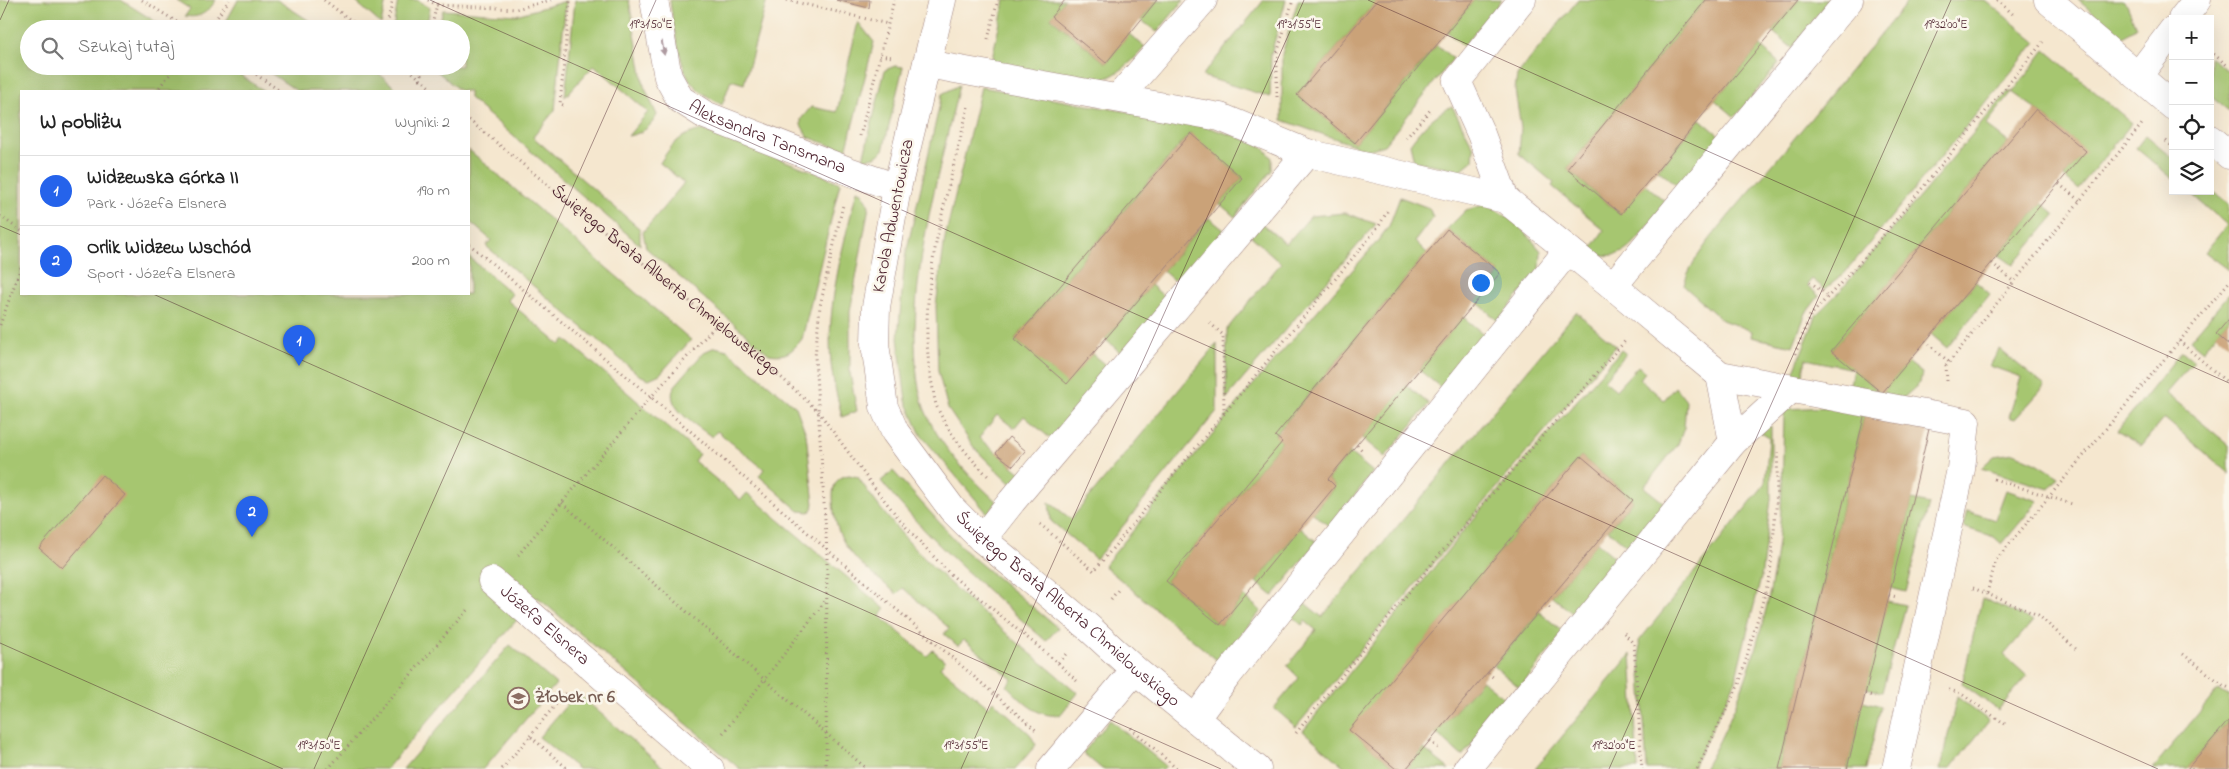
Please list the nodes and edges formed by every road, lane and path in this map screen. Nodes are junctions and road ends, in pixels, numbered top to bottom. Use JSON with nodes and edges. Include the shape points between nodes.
{"nodes":[{"id":1,"x":142,"y":0,"type":"edge"},
{"id":2,"x":229,"y":0,"type":"edge"},
{"id":3,"x":324,"y":0,"type":"edge"},
{"id":4,"x":393,"y":0,"type":"edge"},
{"id":5,"x":428,"y":0,"type":"edge"},
{"id":6,"x":551,"y":0,"type":"edge"},
{"id":7,"x":570,"y":0,"type":"edge"},
{"id":8,"x":654,"y":0,"type":"edge"},
{"id":9,"x":787,"y":0,"type":"edge"},
{"id":10,"x":942,"y":0,"type":"edge"},
{"id":11,"x":1203,"y":0,"type":"edge"},
{"id":12,"x":1293,"y":0,"type":"edge"},
{"id":13,"x":1522,"y":0,"type":"edge"},
{"id":14,"x":1850,"y":0,"type":"edge"},
{"id":15,"x":2048,"y":0,"type":"edge"},
{"id":16,"x":2197,"y":0,"type":"edge"},
{"id":17,"x":437,"y":2,"type":"edge"},
{"id":18,"x":2185,"y":15,"type":"edge"},
{"id":19,"x":174,"y":20,"type":"edge"},
{"id":20,"x":216,"y":20,"type":"edge"},
{"id":21,"x":350,"y":20,"type":"edge"},
{"id":22,"x":388,"y":20,"type":"edge"},
{"id":23,"x":433,"y":20,"type":"edge"},
{"id":24,"x":888,"y":24,"type":"dead end"},
{"id":25,"x":2169,"y":35,"type":"edge"},
{"id":26,"x":2214,"y":54,"type":"edge"},
{"id":27,"x":927,"y":64,"type":"junction"},
{"id":28,"x":2229,"y":67,"type":"edge"},
{"id":29,"x":170,"y":75,"type":"edge"},
{"id":30,"x":257,"y":75,"type":"edge"},
{"id":31,"x":414,"y":75,"type":"edge"},
{"id":32,"x":420,"y":75,"type":"edge"},
{"id":33,"x":2138,"y":76,"type":"junction"},
{"id":34,"x":419,"y":80,"type":"junction"},
{"id":35,"x":157,"y":90,"type":"edge"},
{"id":36,"x":279,"y":90,"type":"edge"},
{"id":37,"x":433,"y":90,"type":"edge"},
{"id":38,"x":1119,"y":97,"type":"junction"},
{"id":39,"x":563,"y":105,"type":"dead end"},
{"id":40,"x":2172,"y":105,"type":"edge"},
{"id":41,"x":470,"y":121,"type":"edge"},
{"id":42,"x":1277,"y":140,"type":"junction"},
{"id":43,"x":2214,"y":142,"type":"edge"},
{"id":44,"x":1307,"y":153,"type":"junction"},
{"id":45,"x":2229,"y":155,"type":"edge"},
{"id":46,"x":2059,"y":184,"type":"dead end"},
{"id":47,"x":897,"y":188,"type":"junction"},
{"id":48,"x":1505,"y":200,"type":"junction"},
{"id":49,"x":2080,"y":200,"type":"dead end"},
{"id":50,"x":0,"y":216,"type":"edge"},
{"id":51,"x":20,"y":230,"type":"edge"},
{"id":52,"x":470,"y":245,"type":"edge"},
{"id":53,"x":1568,"y":250,"type":"junction"},
{"id":54,"x":1992,"y":263,"type":"dead end"},
{"id":55,"x":20,"y":269,"type":"edge"},
{"id":56,"x":1810,"y":282,"type":"dead end"},
{"id":57,"x":2014,"y":282,"type":"dead end"},
{"id":58,"x":2229,"y":282,"type":"edge"},
{"id":59,"x":1613,"y":286,"type":"junction"},
{"id":60,"x":1827,"y":295,"type":"dead end"},
{"id":61,"x":1183,"y":300,"type":"junction"},
{"id":62,"x":1649,"y":315,"type":"junction"},
{"id":63,"x":0,"y":324,"type":"edge"},
{"id":64,"x":717,"y":324,"type":"junction"},
{"id":65,"x":1925,"y":341,"type":"dead end"},
{"id":66,"x":2179,"y":341,"type":"junction"},
{"id":67,"x":1949,"y":362,"type":"dead end"},
{"id":68,"x":1720,"y":375,"type":"junction"},
{"id":69,"x":2229,"y":384,"type":"edge"},
{"id":70,"x":1791,"y":389,"type":"junction"},
{"id":71,"x":651,"y":397,"type":"junction"},
{"id":72,"x":818,"y":411,"type":"junction"},
{"id":73,"x":1224,"y":414,"type":"dead end"},
{"id":74,"x":895,"y":432,"type":"joint"},
{"id":75,"x":1733,"y":442,"type":"junction"},
{"id":76,"x":848,"y":454,"type":"dead end"},
{"id":77,"x":1961,"y":469,"type":"junction"},
{"id":78,"x":2048,"y":496,"type":"junction"},
{"id":79,"x":562,"y":503,"type":"junction"},
{"id":80,"x":2072,"y":504,"type":"dead end"},
{"id":81,"x":982,"y":540,"type":"junction"},
{"id":82,"x":828,"y":552,"type":"junction"},
{"id":83,"x":1937,"y":577,"type":"junction"},
{"id":84,"x":492,"y":581,"type":"junction"},
{"id":85,"x":1988,"y":593,"type":"junction"},
{"id":86,"x":827,"y":600,"type":"junction"},
{"id":87,"x":1600,"y":606,"type":"junction"},
{"id":88,"x":2076,"y":649,"type":"dead end"},
{"id":89,"x":2183,"y":654,"type":"dead end"},
{"id":90,"x":1135,"y":670,"type":"junction"},
{"id":91,"x":764,"y":680,"type":"junction"},
{"id":92,"x":569,"y":688,"type":"dead end"},
{"id":93,"x":2229,"y":688,"type":"edge"},
{"id":94,"x":1960,"y":693,"type":"dead end"},
{"id":95,"x":1195,"y":719,"type":"junction"},
{"id":96,"x":2008,"y":726,"type":"dead end"},
{"id":97,"x":826,"y":733,"type":"junction"},
{"id":98,"x":1296,"y":733,"type":"dead end"},
{"id":99,"x":530,"y":736,"type":"junction"},
{"id":100,"x":1057,"y":761,"type":"edge"},
{"id":101,"x":706,"y":765,"type":"edge"},
{"id":102,"x":328,"y":769,"type":"edge"},
{"id":103,"x":502,"y":769,"type":"edge"},
{"id":104,"x":568,"y":769,"type":"edge"},
{"id":105,"x":826,"y":769,"type":"edge"},
{"id":106,"x":868,"y":769,"type":"edge"},
{"id":107,"x":1258,"y":769,"type":"edge"},
{"id":108,"x":1467,"y":769,"type":"edge"},
{"id":109,"x":1642,"y":769,"type":"edge"},
{"id":110,"x":1896,"y":769,"type":"edge"}],
"edges":[{"from":1,"to":19,"type":"path"},
{"from":2,"to":20,"type":"path"},
{"from":3,"to":21,"type":"path"},
{"from":4,"to":22,"type":"path"},
{"from":5,"to":17,"type":"path"},
{"from":6,"to":17,"type":"path","via":[[516,9]]},
{"from":7,"to":39,"type":"path","via":[[560,104]]},
{"from":8,"to":47,"type":"street","name":"Aleksandra Tansmana","one_way":true,"via":[[668,77],[680,99],[705,115]]},
{"from":9,"to":24,"type":"path"},
{"from":10,"to":27,"type":"street","name":"Karola Adwentowicza"},
{"from":11,"to":38,"type":"street"},
{"from":12,"to":42,"type":"path","via":[[1277,54]]},
{"from":13,"to":48,"type":"street","via":[[1457,81]]},
{"from":14,"to":59,"type":"street"},
{"from":15,"to":33,"type":"street"},
{"from":16,"to":18,"type":"street"},
{"from":17,"to":23,"type":"path"},
{"from":25,"to":33,"type":"street"},
{"from":26,"to":28,"type":"path"},
{"from":27,"to":38,"type":"street"},
{"from":27,"to":47,"type":"street","name":"Karola Adwentowicza"},
{"from":29,"to":35,"type":"path"},
{"from":30,"to":36,"type":"path"},
{"from":31,"to":34,"type":"path"},
{"from":32,"to":34,"type":"path"},
{"from":33,"to":40,"type":"street"},
{"from":34,"to":37,"type":"path"},
{"from":38,"to":42,"type":"street","via":[[1220,117]]},
{"from":41,"to":64,"type":"path","name":"Świętego Brata Alberta Chmielowskiego"},
{"from":42,"to":44,"type":"street"},
{"from":43,"to":45,"type":"street"},
{"from":44,"to":48,"type":"street"},
{"from":44,"to":61,"type":"street"},
{"from":46,"to":49,"type":"path"},
{"from":47,"to":74,"type":"street","name":"Karola Adwentowicza","via":[[876,307],[875,344],[884,406]]},
{"from":48,"to":53,"type":"street"},
{"from":50,"to":51,"type":"path"},
{"from":52,"to":71,"type":"path"},
{"from":53,"to":59,"type":"street"},
{"from":53,"to":95,"type":"street"},
{"from":54,"to":57,"type":"path"},
{"from":55,"to":63,"type":"path"},
{"from":56,"to":60,"type":"path"},
{"from":58,"to":66,"type":"path"},
{"from":59,"to":62,"type":"street"},
{"from":61,"to":73,"type":"path","via":[[1223,334]]},
{"from":61,"to":81,"type":"street"},
{"from":62,"to":68,"type":"street"},
{"from":62,"to":98,"type":"path","via":[[1438,556]]},
{"from":64,"to":71,"type":"path"},
{"from":64,"to":72,"type":"path","name":"Świętego Brata Alberta Chmielowskiego"},
{"from":65,"to":67,"type":"path"},
{"from":66,"to":69,"type":"path"},
{"from":66,"to":78,"type":"path"},
{"from":68,"to":70,"type":"street"},
{"from":68,"to":75,"type":"street"},
{"from":70,"to":75,"type":"street"},
{"from":70,"to":77,"type":"street","via":[[1966,422]]},
{"from":71,"to":79,"type":"path"},
{"from":71,"to":82,"type":"path"},
{"from":72,"to":76,"type":"path","name":"Świętego Brata Alberta Chmielowskiego"},
{"from":72,"to":82,"type":"path"},
{"from":74,"to":81,"type":"street","name":"Świętego Brata Alberta Chmielowskiego","via":[[952,509]]},
{"from":75,"to":87,"type":"street"},
{"from":77,"to":78,"type":"path"},
{"from":77,"to":83,"type":"street"},
{"from":78,"to":80,"type":"path"},
{"from":78,"to":85,"type":"path","via":[[1996,560]]},
{"from":79,"to":84,"type":"path"},
{"from":79,"to":91,"type":"path"},
{"from":81,"to":90,"type":"street","name":"Świętego Brata Alberta Chmielowskiego"},
{"from":82,"to":86,"type":"path"},
{"from":82,"to":100,"type":"path"},
{"from":83,"to":85,"type":"path"},
{"from":83,"to":110,"type":"street"},
{"from":84,"to":101,"type":"street","name":"Józefa Elsnera"},
{"from":84,"to":102,"type":"path"},
{"from":85,"to":88,"type":"path","via":[[2038,615]]},
{"from":86,"to":91,"type":"path"},
{"from":86,"to":97,"type":"path"},
{"from":87,"to":108,"type":"street"},
{"from":87,"to":109,"type":"path","via":[[1634,644]]},
{"from":89,"to":93,"type":"path"},
{"from":90,"to":95,"type":"street","name":"Świętego Brata Alberta Chmielowskiego"},
{"from":90,"to":100,"type":"street"},
{"from":91,"to":97,"type":"path"},
{"from":91,"to":101,"type":"path"},
{"from":92,"to":99,"type":"path"},
{"from":94,"to":96,"type":"path"},
{"from":95,"to":107,"type":"street","name":"Świętego Brata Alberta Chmielowskiego"},
{"from":97,"to":105,"type":"path"},
{"from":97,"to":106,"type":"path"},
{"from":99,"to":103,"type":"path"},
{"from":99,"to":104,"type":"path"}]}
